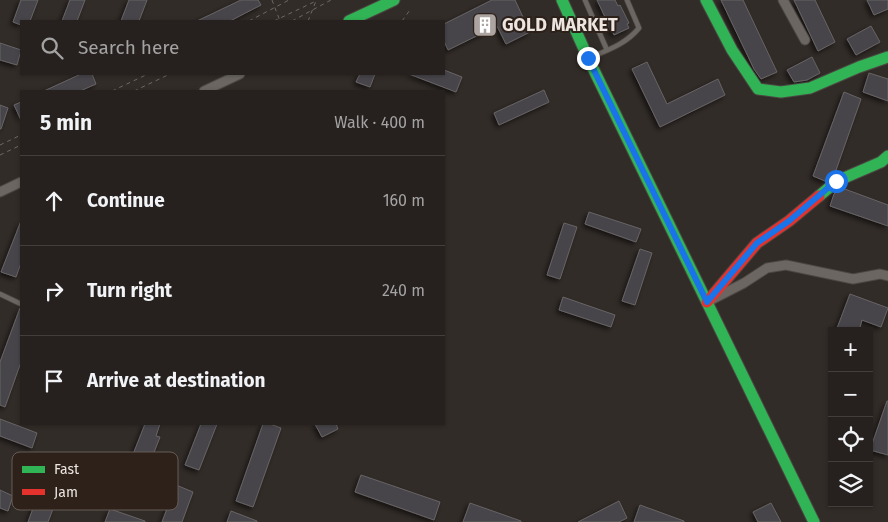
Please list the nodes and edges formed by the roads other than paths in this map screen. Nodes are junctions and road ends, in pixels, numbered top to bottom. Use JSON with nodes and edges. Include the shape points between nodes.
{"nodes":[{"id":1,"x":394,"y":0,"type":"edge"},
{"id":2,"x":562,"y":0,"type":"edge"},
{"id":3,"x":585,"y":0,"type":"edge"},
{"id":4,"x":627,"y":0,"type":"edge"},
{"id":5,"x":706,"y":0,"type":"edge"},
{"id":6,"x":783,"y":0,"type":"edge"},
{"id":7,"x":351,"y":20,"type":"edge"},
{"id":8,"x":804,"y":40,"type":"dead end"},
{"id":9,"x":607,"y":50,"type":"junction"},
{"id":10,"x":888,"y":56,"type":"edge"},
{"id":11,"x":588,"y":58,"type":"junction"},
{"id":12,"x":238,"y":75,"type":"edge"},
{"id":13,"x":206,"y":90,"type":"edge"},
{"id":14,"x":888,"y":156,"type":"edge"},
{"id":15,"x":20,"y":182,"type":"edge"},
{"id":16,"x":0,"y":192,"type":"edge"},
{"id":17,"x":888,"y":276,"type":"edge"},
{"id":18,"x":0,"y":294,"type":"edge"},
{"id":19,"x":707,"y":302,"type":"junction"},
{"id":20,"x":20,"y":304,"type":"edge"},
{"id":21,"x":814,"y":522,"type":"edge"}],
"edges":[{"from":1,"to":7,"type":"street"},
{"from":2,"to":11,"type":"street"},
{"from":3,"to":9,"type":"lane"},
{"from":4,"to":9,"type":"lane","via":[[639,28],[627,40]]},
{"from":5,"to":10,"type":"street","via":[[732,50],[758,89],[781,92],[810,88]]},
{"from":6,"to":8,"type":"street"},
{"from":9,"to":11,"type":"lane"},
{"from":11,"to":19,"type":"street"},
{"from":12,"to":13,"type":"street"},
{"from":14,"to":19,"type":"street","via":[[836,181],[757,243]]},
{"from":15,"to":16,"type":"street"},
{"from":17,"to":19,"type":"street","via":[[880,274],[853,279],[786,265],[767,268]]},
{"from":18,"to":20,"type":"lane"},
{"from":19,"to":21,"type":"street"}]}
